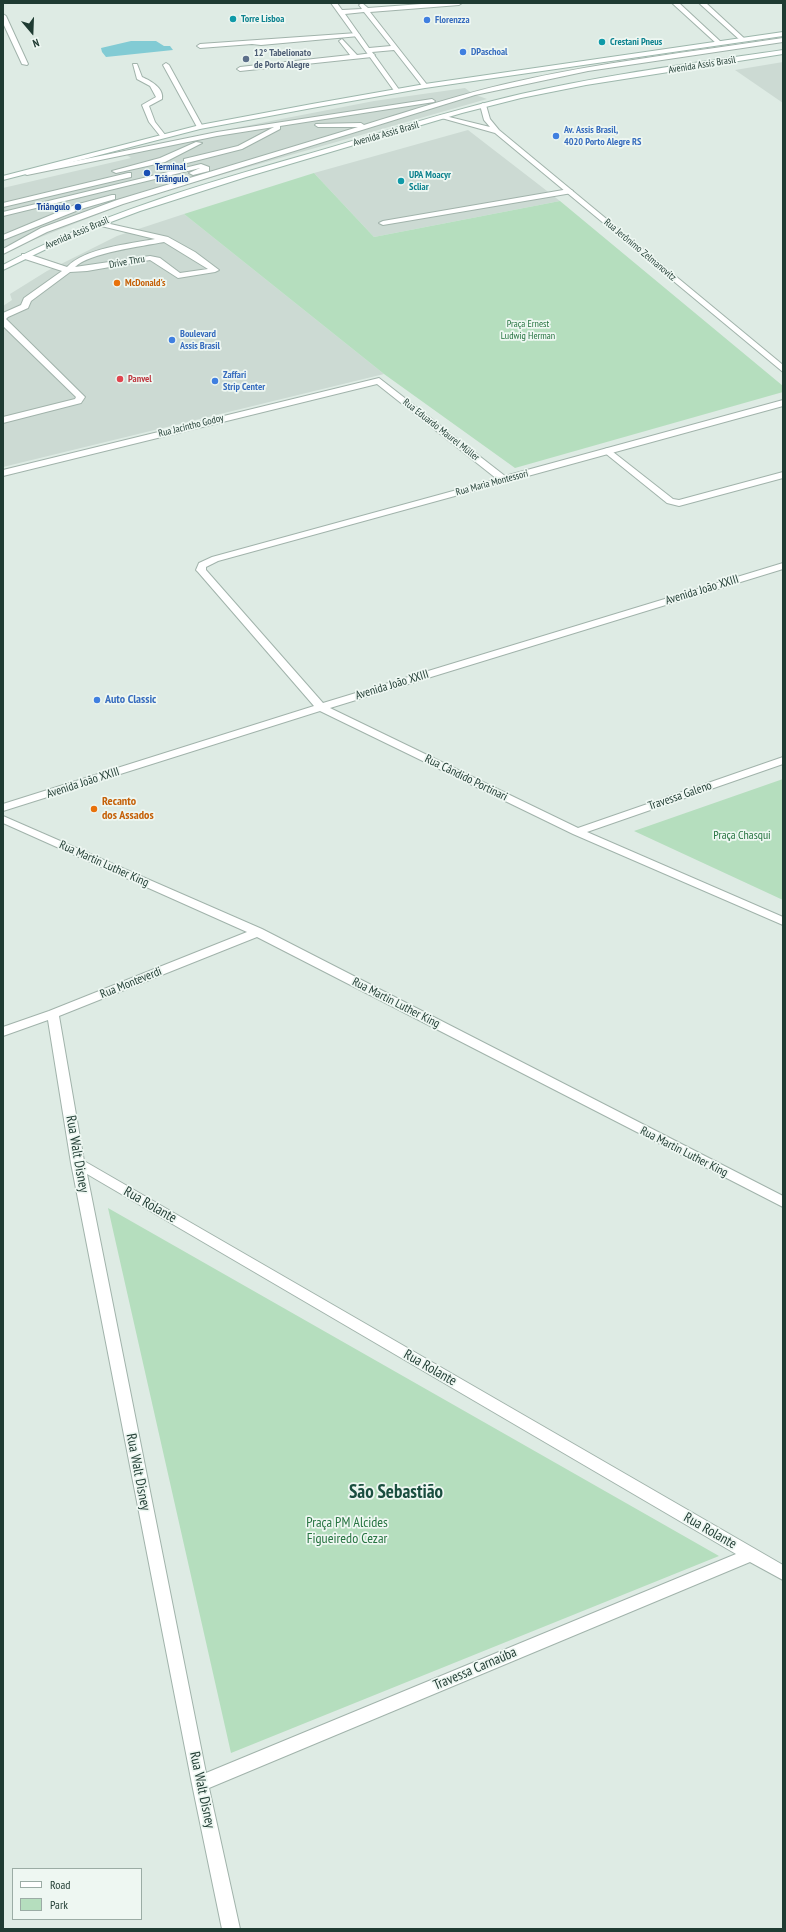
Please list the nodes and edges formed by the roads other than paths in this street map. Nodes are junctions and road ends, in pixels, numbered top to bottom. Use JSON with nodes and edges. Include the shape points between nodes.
{"nodes":[{"id":1,"x":334,"y":3,"type":"edge"},
{"id":2,"x":361,"y":3,"type":"edge"},
{"id":3,"x":459,"y":3,"type":"edge"},
{"id":4,"x":676,"y":3,"type":"edge"},
{"id":5,"x":702,"y":3,"type":"edge"},
{"id":6,"x":366,"y":10,"type":"junction"},
{"id":7,"x":340,"y":12,"type":"junction"},
{"id":8,"x":3,"y":16,"type":"edge"},
{"id":9,"x":5,"y":23,"type":"edge"},
{"id":10,"x":355,"y":33,"type":"junction"},
{"id":11,"x":783,"y":34,"type":"edge"},
{"id":12,"x":280,"y":38,"type":"dead end"},
{"id":13,"x":743,"y":40,"type":"junction"},
{"id":14,"x":783,"y":40,"type":"edge"},
{"id":15,"x":342,"y":41,"type":"dead end"},
{"id":16,"x":719,"y":43,"type":"junction"},
{"id":17,"x":200,"y":46,"type":"dead end"},
{"id":18,"x":394,"y":48,"type":"junction"},
{"id":19,"x":783,"y":48,"type":"edge"},
{"id":20,"x":783,"y":52,"type":"edge"},
{"id":21,"x":370,"y":53,"type":"junction"},
{"id":22,"x":355,"y":57,"type":"junction"},
{"id":23,"x":25,"y":64,"type":"dead end"},
{"id":24,"x":135,"y":65,"type":"dead end"},
{"id":25,"x":166,"y":65,"type":"dead end"},
{"id":26,"x":240,"y":69,"type":"dead end"},
{"id":27,"x":425,"y":86,"type":"junction"},
{"id":28,"x":397,"y":91,"type":"junction"},
{"id":29,"x":473,"y":94,"type":"junction"},
{"id":30,"x":483,"y":105,"type":"junction"},
{"id":31,"x":441,"y":117,"type":"junction"},
{"id":32,"x":287,"y":124,"type":"junction"},
{"id":33,"x":374,"y":126,"type":"junction"},
{"id":34,"x":200,"y":127,"type":"junction"},
{"id":35,"x":497,"y":131,"type":"junction"},
{"id":36,"x":218,"y":134,"type":"junction"},
{"id":37,"x":163,"y":136,"type":"junction"},
{"id":38,"x":4,"y":177,"type":"edge"},
{"id":39,"x":569,"y":191,"type":"junction"},
{"id":40,"x":3,"y":197,"type":"edge"},
{"id":41,"x":3,"y":205,"type":"edge"},
{"id":42,"x":3,"y":214,"type":"edge"},
{"id":43,"x":100,"y":223,"type":"junction"},
{"id":44,"x":382,"y":223,"type":"dead end"},
{"id":45,"x":3,"y":238,"type":"edge"},
{"id":46,"x":165,"y":239,"type":"junction"},
{"id":47,"x":3,"y":252,"type":"edge"},
{"id":48,"x":25,"y":256,"type":"junction"},
{"id":49,"x":3,"y":268,"type":"edge"},
{"id":50,"x":68,"y":270,"type":"junction"},
{"id":51,"x":3,"y":320,"type":"edge"},
{"id":52,"x":783,"y":369,"type":"edge"},
{"id":53,"x":379,"y":381,"type":"joint"},
{"id":54,"x":783,"y":403,"type":"edge"},
{"id":55,"x":3,"y":420,"type":"edge"},
{"id":56,"x":608,"y":451,"type":"junction"},
{"id":57,"x":3,"y":473,"type":"edge"},
{"id":58,"x":783,"y":475,"type":"edge"},
{"id":59,"x":504,"y":480,"type":"junction"},
{"id":60,"x":202,"y":565,"type":"joint"},
{"id":61,"x":783,"y":566,"type":"edge"},
{"id":62,"x":321,"y":707,"type":"junction"},
{"id":63,"x":783,"y":760,"type":"edge"},
{"id":64,"x":3,"y":808,"type":"edge"},
{"id":65,"x":3,"y":819,"type":"edge"},
{"id":66,"x":578,"y":832,"type":"junction"},
{"id":67,"x":783,"y":921,"type":"edge"},
{"id":68,"x":258,"y":932,"type":"junction"},
{"id":69,"x":53,"y":1014,"type":"junction"},
{"id":70,"x":3,"y":1032,"type":"edge"},
{"id":71,"x":78,"y":1163,"type":"junction"},
{"id":72,"x":783,"y":1202,"type":"edge"},
{"id":73,"x":750,"y":1555,"type":"junction"},
{"id":74,"x":783,"y":1573,"type":"edge"},
{"id":75,"x":200,"y":1784,"type":"junction"},
{"id":76,"x":231,"y":1929,"type":"edge"}],
"edges":[{"from":1,"to":7,"type":"street"},
{"from":2,"to":6,"type":"street"},
{"from":3,"to":6,"type":"street"},
{"from":4,"to":16,"type":"street"},
{"from":5,"to":13,"type":"street"},
{"from":6,"to":7,"type":"street"},
{"from":6,"to":18,"type":"street"},
{"from":7,"to":10,"type":"street"},
{"from":8,"to":9,"type":"street"},
{"from":9,"to":23,"type":"street"},
{"from":10,"to":12,"type":"street"},
{"from":10,"to":17,"type":"street","via":[[260,44],[252,42]]},
{"from":10,"to":21,"type":"street"},
{"from":11,"to":13,"type":"street","name":"Avenida Assis Brasil"},
{"from":13,"to":16,"type":"street","name":"Avenida Assis Brasil"},
{"from":14,"to":29,"type":"street","via":[[581,71]]},
{"from":15,"to":22,"type":"street"},
{"from":16,"to":27,"type":"street","name":"Avenida Assis Brasil"},
{"from":18,"to":21,"type":"street"},
{"from":18,"to":27,"type":"street"},
{"from":19,"to":29,"type":"street","via":[[587,76],[516,91]]},
{"from":20,"to":30,"type":"street","name":"Avenida Assis Brasil","via":[[589,82]]},
{"from":21,"to":22,"type":"street"},
{"from":21,"to":28,"type":"street"},
{"from":22,"to":26,"type":"street"},
{"from":24,"to":37,"type":"street","via":[[139,78],[150,82],[160,98],[145,105],[152,122]]},
{"from":25,"to":34,"type":"street"},
{"from":27,"to":28,"type":"street","name":"Avenida Assis Brasil"},
{"from":28,"to":34,"type":"street","name":"Avenida Assis Brasil"},
{"from":29,"to":32,"type":"street"},
{"from":29,"to":33,"type":"street"},
{"from":30,"to":31,"type":"street","name":"Avenida Assis Brasil"},
{"from":30,"to":35,"type":"street","name":"Rua Jerônimo Zelmanovitz","via":[[487,120]]},
{"from":31,"to":35,"type":"street","name":"Rua Jerônimo Zelmanovitz"},
{"from":31,"to":43,"type":"street","name":"Avenida Assis Brasil","via":[[194,190]]},
{"from":32,"to":33,"type":"street"},
{"from":32,"to":36,"type":"street"},
{"from":32,"to":41,"type":"street","via":[[240,148]]},
{"from":33,"to":47,"type":"street","via":[[120,202],[44,230]]},
{"from":34,"to":37,"type":"street","name":"Avenida Assis Brasil"},
{"from":35,"to":39,"type":"street","name":"Rua Jerônimo Zelmanovitz"},
{"from":36,"to":38,"type":"street"},
{"from":36,"to":40,"type":"street","via":[[162,160]]},
{"from":37,"to":38,"type":"street","name":"Avenida Assis Brasil"},
{"from":39,"to":44,"type":"street"},
{"from":39,"to":52,"type":"street","name":"Rua Jerônimo Zelmanovitz"},
{"from":42,"to":45,"type":"street","via":[[201,166],[206,169],[78,208]]},
{"from":43,"to":46,"type":"street"},
{"from":43,"to":48,"type":"street","name":"Avenida Assis Brasil"},
{"from":46,"to":50,"type":"street","via":[[105,252],[77,261]]},
{"from":46,"to":50,"type":"street","name":"Drive Thru","via":[[215,270],[180,276],[150,258]]},
{"from":48,"to":49,"type":"street","name":"Avenida Assis Brasil"},
{"from":48,"to":50,"type":"street"},
{"from":50,"to":51,"type":"street","via":[[27,300],[25,306],[5,315]]},
{"from":51,"to":55,"type":"street","via":[[80,395],[80,399]]},
{"from":53,"to":57,"type":"street","name":"Rua Jacintho Godoy"},
{"from":53,"to":59,"type":"street","name":"Rua Eduardo Maurel Müller"},
{"from":54,"to":56,"type":"street","name":"Rua Maria Montessori"},
{"from":56,"to":58,"type":"street","via":[[670,501],[679,503]]},
{"from":56,"to":59,"type":"street","name":"Rua Maria Montessori"},
{"from":59,"to":60,"type":"street","name":"Rua Maria Montessori","via":[[215,559]]},
{"from":60,"to":62,"type":"street","name":"Rua Cândido Portinari","via":[[201,570],[204,574]]},
{"from":61,"to":62,"type":"street","name":"Avenida João XXIII"},
{"from":62,"to":64,"type":"street","name":"Avenida João XXIII"},
{"from":62,"to":66,"type":"street","name":"Rua Cândido Portinari"},
{"from":63,"to":66,"type":"street","name":"Travessa Galeno"},
{"from":65,"to":68,"type":"street","name":"Rua Martin Luther King"},
{"from":66,"to":67,"type":"street","name":"Rua Cândido Portinari"},
{"from":68,"to":69,"type":"street","name":"Rua Monteverdi"},
{"from":68,"to":72,"type":"street","name":"Rua Martin Luther King"},
{"from":69,"to":70,"type":"street","name":"Rua Monteverdi"},
{"from":69,"to":71,"type":"street","name":"Rua Walt Disney"},
{"from":71,"to":73,"type":"street","name":"Rua Rolante"},
{"from":71,"to":75,"type":"street","name":"Rua Walt Disney"},
{"from":73,"to":74,"type":"street","name":"Rua Rolante"},
{"from":73,"to":75,"type":"street","name":"Travessa Carnaúba"},
{"from":75,"to":76,"type":"street","name":"Rua Walt Disney"}]}
